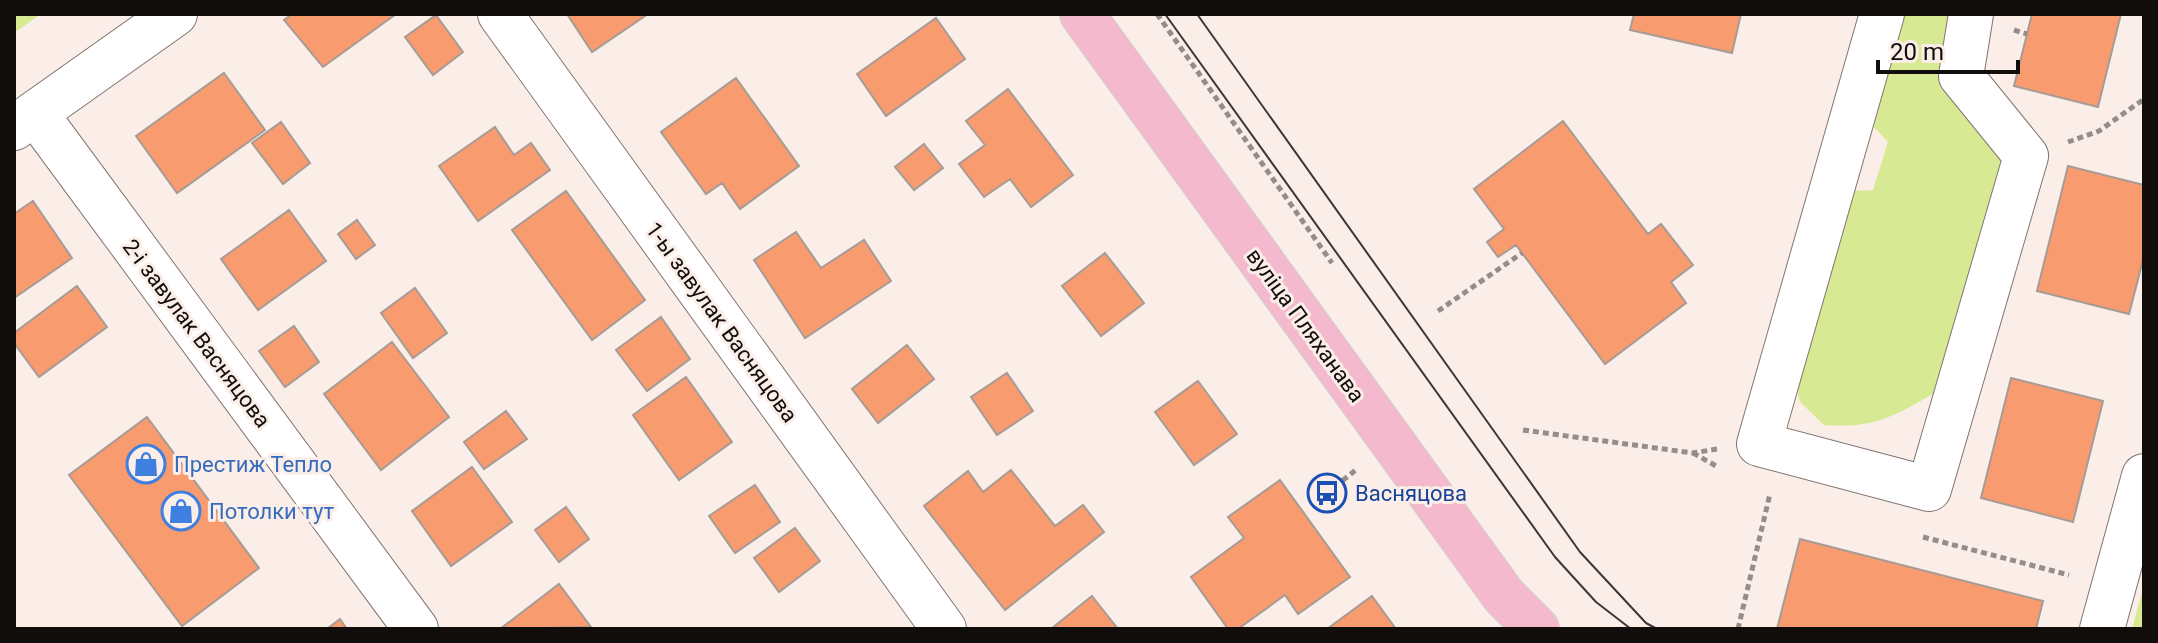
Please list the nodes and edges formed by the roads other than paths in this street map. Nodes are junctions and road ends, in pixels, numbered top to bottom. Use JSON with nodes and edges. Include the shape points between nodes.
{"nodes":[{"id":1,"x":175,"y":14,"type":"edge"},
{"id":2,"x":500,"y":14,"type":"edge"},
{"id":3,"x":1082,"y":14,"type":"edge"},
{"id":4,"x":1882,"y":14,"type":"edge"},
{"id":5,"x":1971,"y":14,"type":"edge"},
{"id":6,"x":25,"y":121,"type":"edge"},
{"id":7,"x":2144,"y":476,"type":"edge"},
{"id":8,"x":416,"y":629,"type":"edge"},
{"id":9,"x":944,"y":629,"type":"edge"},
{"id":10,"x":1537,"y":629,"type":"edge"},
{"id":11,"x":2102,"y":629,"type":"edge"}],
"edges":[{"from":1,"to":6,"type":"street"},
{"from":2,"to":9,"type":"street","name":"1-ы завулак Васняцова"},
{"from":3,"to":10,"type":"main road","name":"вуліца Пляханава","via":[[1504,596]]},
{"from":4,"to":5,"type":"street","via":[[1759,444],[1929,489],[2026,156],[1961,76]]},
{"from":6,"to":8,"type":"street","name":"2-і завулак Васняцова"},
{"from":7,"to":11,"type":"street"}]}
